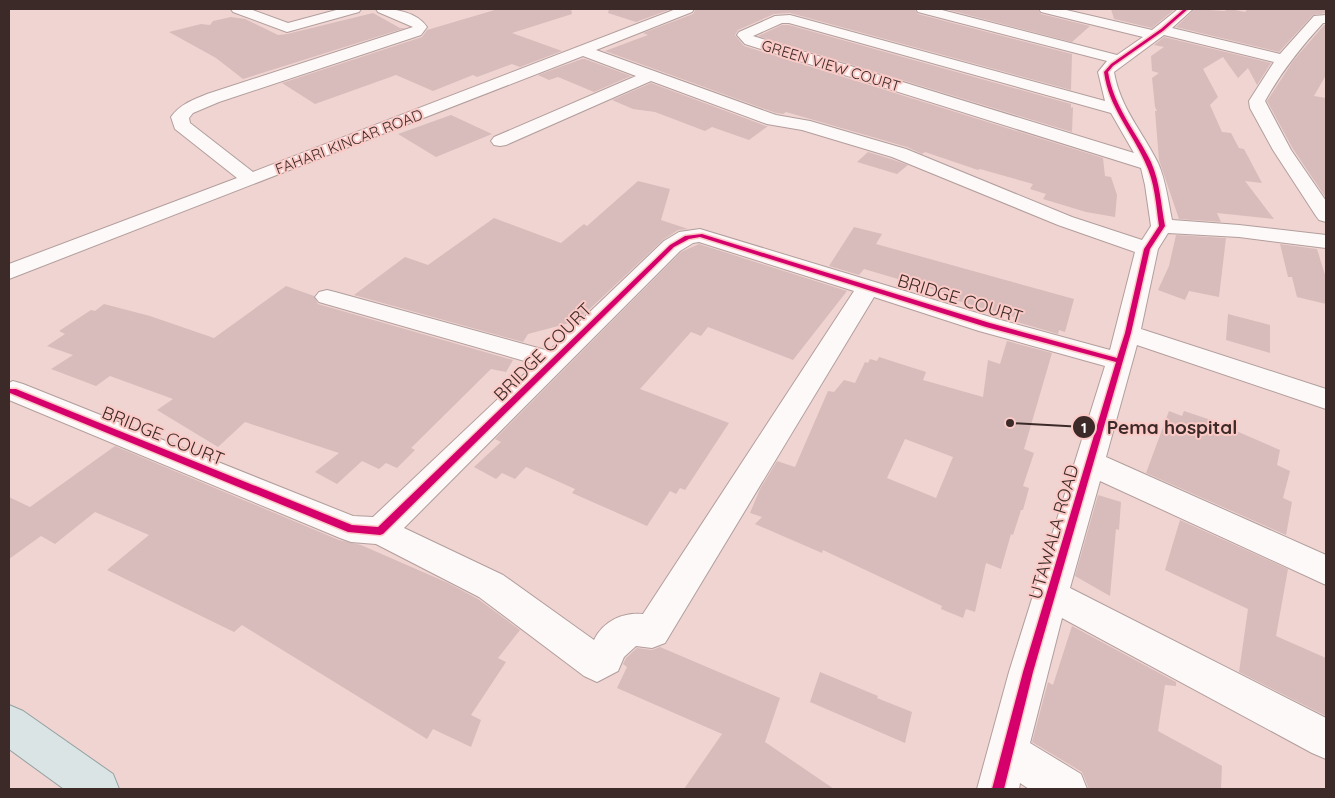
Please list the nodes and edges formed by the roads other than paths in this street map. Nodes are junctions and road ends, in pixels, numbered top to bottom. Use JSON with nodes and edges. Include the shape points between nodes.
{"nodes":[{"id":1,"x":238,"y":9,"type":"edge"},
{"id":2,"x":354,"y":9,"type":"edge"},
{"id":3,"x":383,"y":9,"type":"edge"},
{"id":4,"x":687,"y":9,"type":"edge"},
{"id":5,"x":923,"y":9,"type":"edge"},
{"id":6,"x":1046,"y":9,"type":"edge"},
{"id":7,"x":1181,"y":10,"type":"edge"},
{"id":8,"x":1326,"y":19,"type":"edge"},
{"id":9,"x":1158,"y":32,"type":"junction"},
{"id":10,"x":581,"y":50,"type":"junction"},
{"id":11,"x":922,"y":56,"type":"junction"},
{"id":12,"x":1119,"y":60,"type":"junction"},
{"id":13,"x":1284,"y":60,"type":"junction"},
{"id":14,"x":650,"y":75,"type":"junction"},
{"id":15,"x":875,"y":80,"type":"junction"},
{"id":16,"x":1012,"y":81,"type":"junction"},
{"id":17,"x":967,"y":109,"type":"junction"},
{"id":18,"x":1118,"y":110,"type":"junction"},
{"id":19,"x":500,"y":141,"type":"dead end"},
{"id":20,"x":1149,"y":164,"type":"junction"},
{"id":21,"x":250,"y":180,"type":"junction"},
{"id":22,"x":1326,"y":216,"type":"edge"},
{"id":23,"x":1162,"y":226,"type":"junction"},
{"id":24,"x":1326,"y":241,"type":"edge"},
{"id":25,"x":1147,"y":249,"type":"junction"},
{"id":26,"x":9,"y":272,"type":"edge"},
{"id":27,"x":868,"y":287,"type":"junction"},
{"id":28,"x":327,"y":297,"type":"dead end"},
{"id":29,"x":1128,"y":333,"type":"junction"},
{"id":30,"x":555,"y":361,"type":"junction"},
{"id":31,"x":1120,"y":361,"type":"junction"},
{"id":32,"x":13,"y":391,"type":"dead end"},
{"id":33,"x":1326,"y":399,"type":"edge"},
{"id":34,"x":1090,"y":463,"type":"junction"},
{"id":35,"x":380,"y":531,"type":"junction"},
{"id":36,"x":1326,"y":571,"type":"edge"},
{"id":37,"x":1051,"y":595,"type":"junction"},
{"id":38,"x":9,"y":725,"type":"edge"},
{"id":39,"x":1326,"y":739,"type":"edge"},
{"id":40,"x":1003,"y":771,"type":"edge"},
{"id":41,"x":98,"y":789,"type":"edge"},
{"id":42,"x":1066,"y":789,"type":"edge"}],
"edges":[{"from":1,"to":2,"type":"street","via":[[288,28]]},
{"from":3,"to":21,"type":"street","via":[[420,27],[416,32],[214,98],[187,110],[180,117],[181,125]]},
{"from":4,"to":10,"type":"street","name":"FAHARI KINCAR ROAD"},
{"from":5,"to":12,"type":"street"},
{"from":6,"to":9,"type":"street"},
{"from":7,"to":9,"type":"street"},
{"from":8,"to":13,"type":"street","via":[[1319,19]]},
{"from":9,"to":12,"type":"street"},
{"from":9,"to":13,"type":"street"},
{"from":10,"to":14,"type":"street"},
{"from":10,"to":21,"type":"street","name":"FAHARI KINCAR ROAD"},
{"from":11,"to":15,"type":"street"},
{"from":11,"to":15,"type":"street","name":"GREEN VIEW COURT","via":[[785,18],[744,35],[750,41]]},
{"from":11,"to":16,"type":"street","name":"GREEN VIEW COURT"},
{"from":12,"to":18,"type":"street","via":[[1106,72]]},
{"from":13,"to":22,"type":"street","via":[[1258,101],[1259,108],[1282,150]]},
{"from":14,"to":19,"type":"street"},
{"from":14,"to":25,"type":"street","via":[[773,120],[804,125],[899,153],[1065,221]]},
{"from":15,"to":17,"type":"street","name":"GREEN VIEW COURT"},
{"from":16,"to":17,"type":"street"},
{"from":16,"to":18,"type":"street","name":"GREEN VIEW COURT"},
{"from":17,"to":20,"type":"street","name":"GREEN VIEW COURT"},
{"from":18,"to":20,"type":"street"},
{"from":20,"to":23,"type":"street"},
{"from":21,"to":26,"type":"street","name":"FAHARI KINCAR ROAD"},
{"from":23,"to":24,"type":"street"},
{"from":23,"to":25,"type":"street","name":"UTAWALA ROAD"},
{"from":25,"to":29,"type":"street","name":"UTAWALA ROAD"},
{"from":27,"to":30,"type":"street","name":"BRIDGE COURT","via":[[700,235],[687,237],[672,246]]},
{"from":27,"to":31,"type":"street","name":"BRIDGE COURT","via":[[988,325]]},
{"from":27,"to":35,"type":"street","via":[[652,631],[629,629],[610,646],[606,659],[597,664],[492,586]]},
{"from":28,"to":30,"type":"street"},
{"from":29,"to":31,"type":"street","name":"UTAWALA ROAD"},
{"from":29,"to":33,"type":"street"},
{"from":30,"to":35,"type":"street","name":"BRIDGE COURT"},
{"from":31,"to":34,"type":"street","name":"UTAWALA ROAD"},
{"from":32,"to":35,"type":"street","name":"BRIDGE COURT","via":[[350,529]]},
{"from":34,"to":36,"type":"street"},
{"from":34,"to":37,"type":"street","name":"UTAWALA ROAD"},
{"from":37,"to":39,"type":"street"},
{"from":37,"to":40,"type":"street","name":"UTAWALA ROAD"},
{"from":38,"to":41,"type":"main road"},
{"from":40,"to":42,"type":"street"}]}
